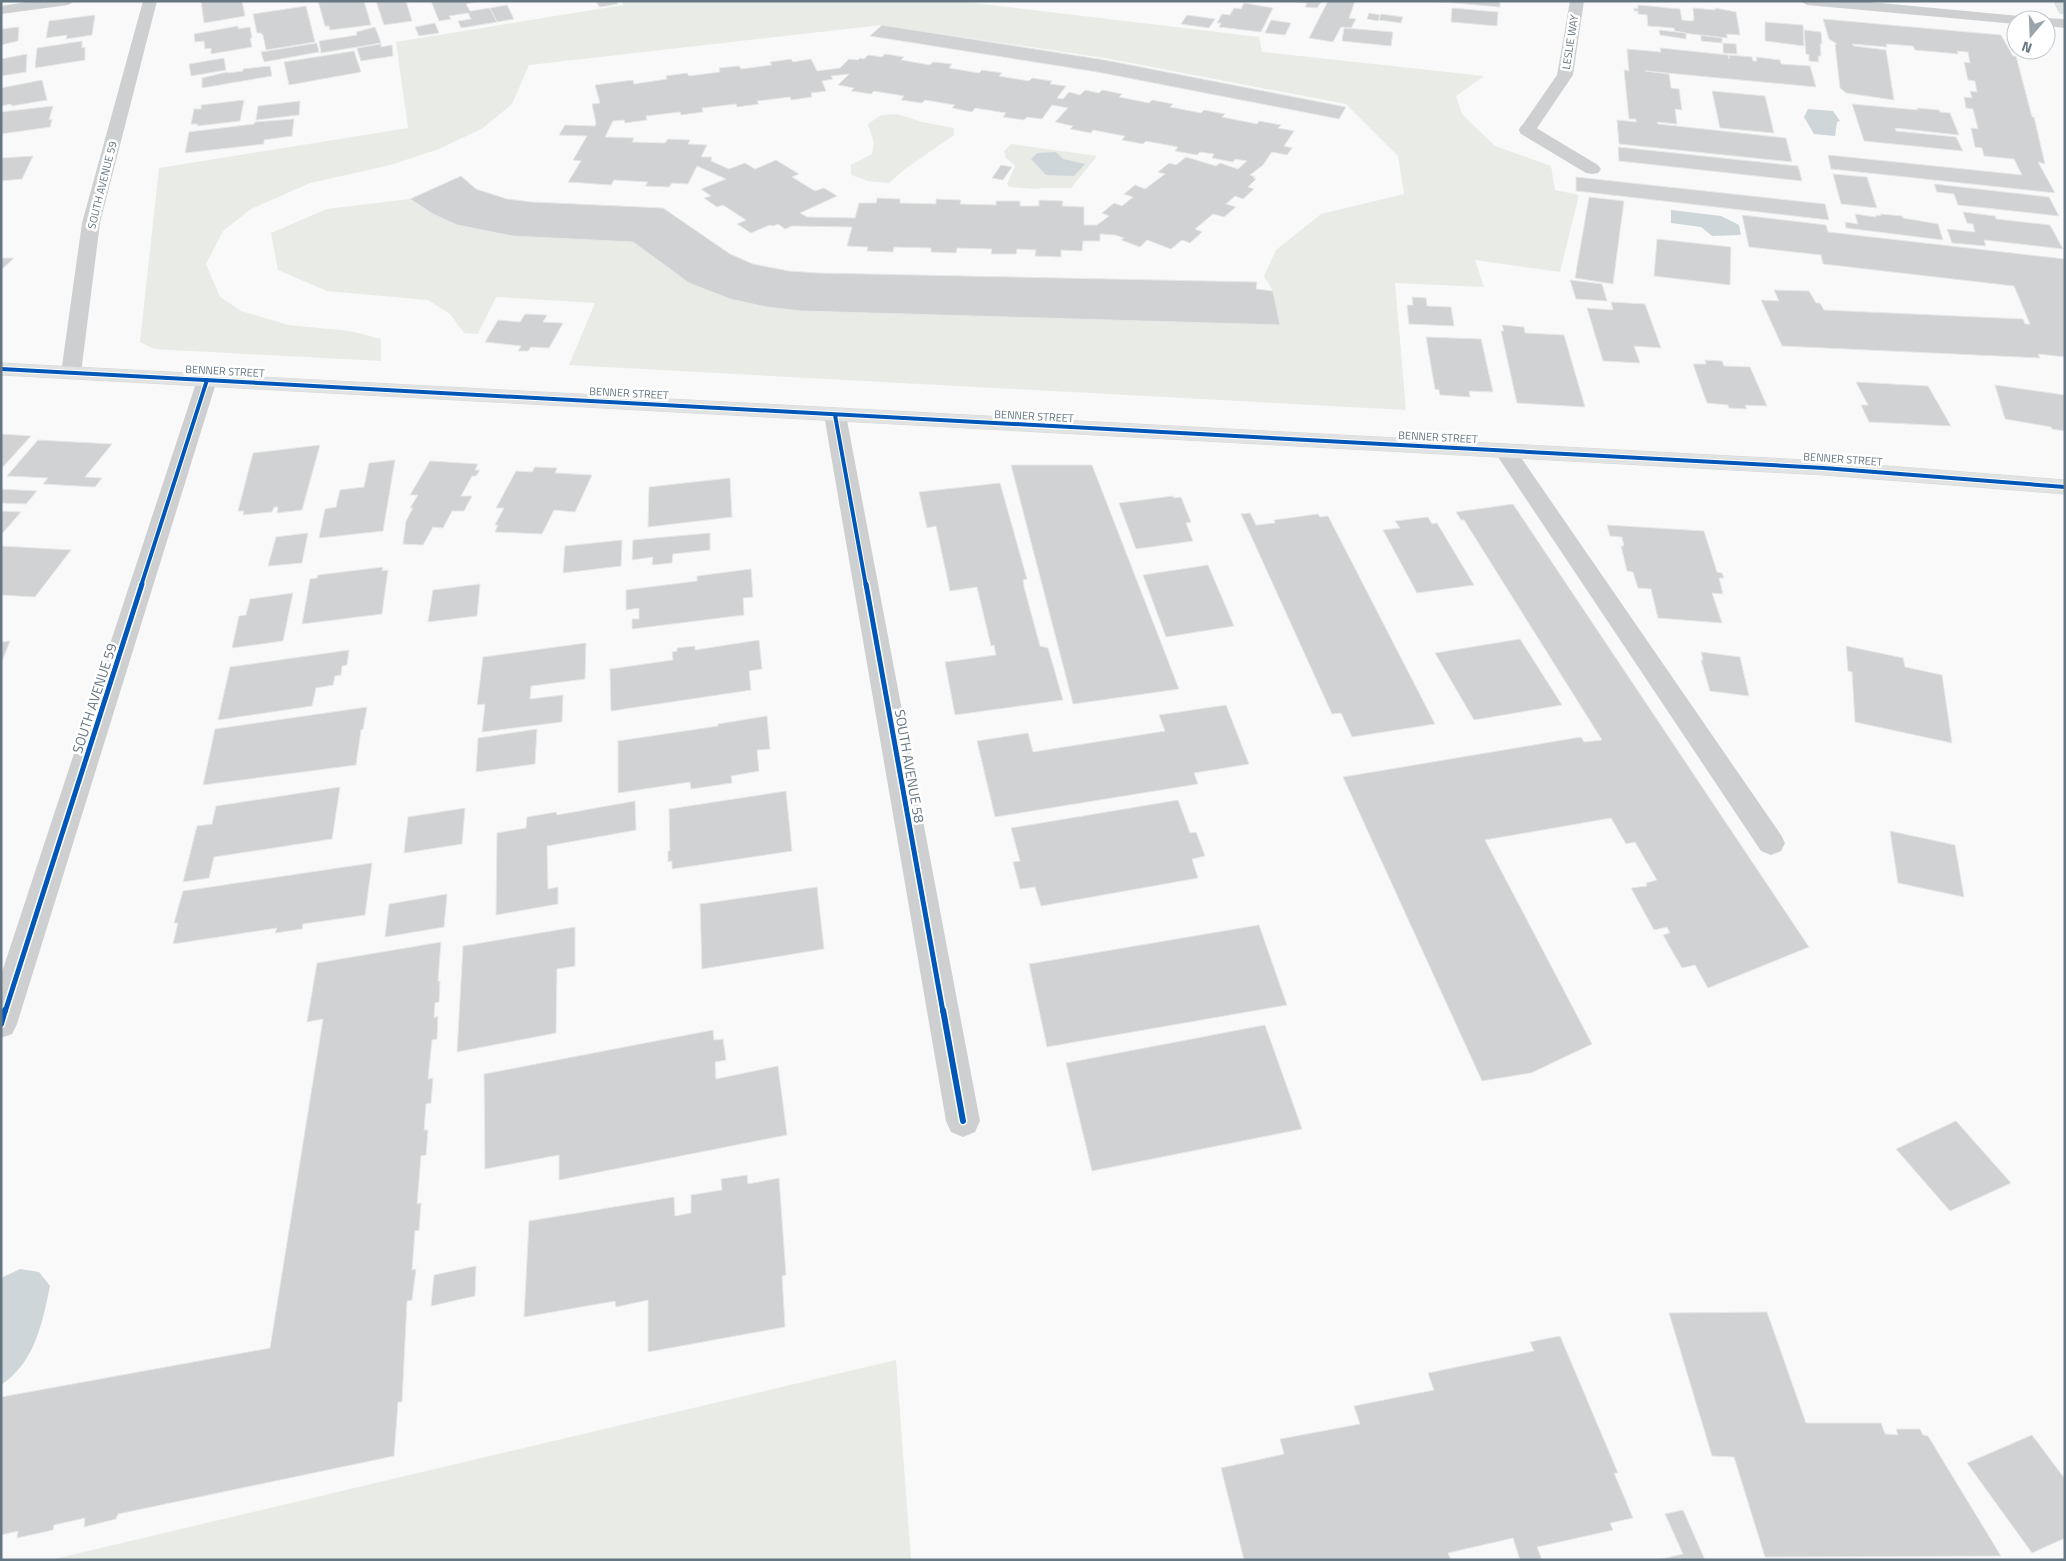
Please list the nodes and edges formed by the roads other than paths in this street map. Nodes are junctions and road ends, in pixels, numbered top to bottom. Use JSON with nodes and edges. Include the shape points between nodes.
{"nodes":[{"id":1,"x":68,"y":1,"type":"edge"},
{"id":2,"x":150,"y":1,"type":"edge"},
{"id":3,"x":1577,"y":1,"type":"edge"},
{"id":4,"x":1807,"y":1,"type":"edge"},
{"id":5,"x":2061,"y":1,"type":"edge"},
{"id":6,"x":1,"y":10,"type":"edge"},
{"id":7,"x":2065,"y":10,"type":"edge"},
{"id":8,"x":2006,"y":19,"type":"edge"},
{"id":9,"x":1592,"y":168,"type":"dead end"},
{"id":10,"x":1,"y":369,"type":"edge"},
{"id":11,"x":71,"y":373,"type":"junction"},
{"id":12,"x":207,"y":380,"type":"junction"},
{"id":13,"x":836,"y":415,"type":"junction"},
{"id":14,"x":1505,"y":451,"type":"junction"},
{"id":15,"x":2065,"y":487,"type":"edge"},
{"id":16,"x":1772,"y":843,"type":"dead end"},
{"id":17,"x":1,"y":1024,"type":"edge"},
{"id":18,"x":963,"y":1121,"type":"dead end"}],
"edges":[{"from":1,"to":6,"type":"street"},
{"from":2,"to":11,"type":"street","name":"SOUTH AVENUE 59","via":[[91,222]]},
{"from":3,"to":9,"type":"street","name":"LESLIE WAY","via":[[1565,75],[1527,130]]},
{"from":4,"to":8,"type":"street"},
{"from":5,"to":7,"type":"street"},
{"from":10,"to":11,"type":"street","name":"BENNER STREET"},
{"from":11,"to":12,"type":"street","name":"BENNER STREET"},
{"from":12,"to":13,"type":"street","name":"BENNER STREET"},
{"from":12,"to":17,"type":"street","name":"SOUTH AVENUE 59"},
{"from":13,"to":14,"type":"street","name":"BENNER STREET"},
{"from":13,"to":18,"type":"street","name":"SOUTH AVENUE 58"},
{"from":14,"to":15,"type":"street","name":"BENNER STREET","via":[[1824,468]]},
{"from":14,"to":16,"type":"street"}]}
